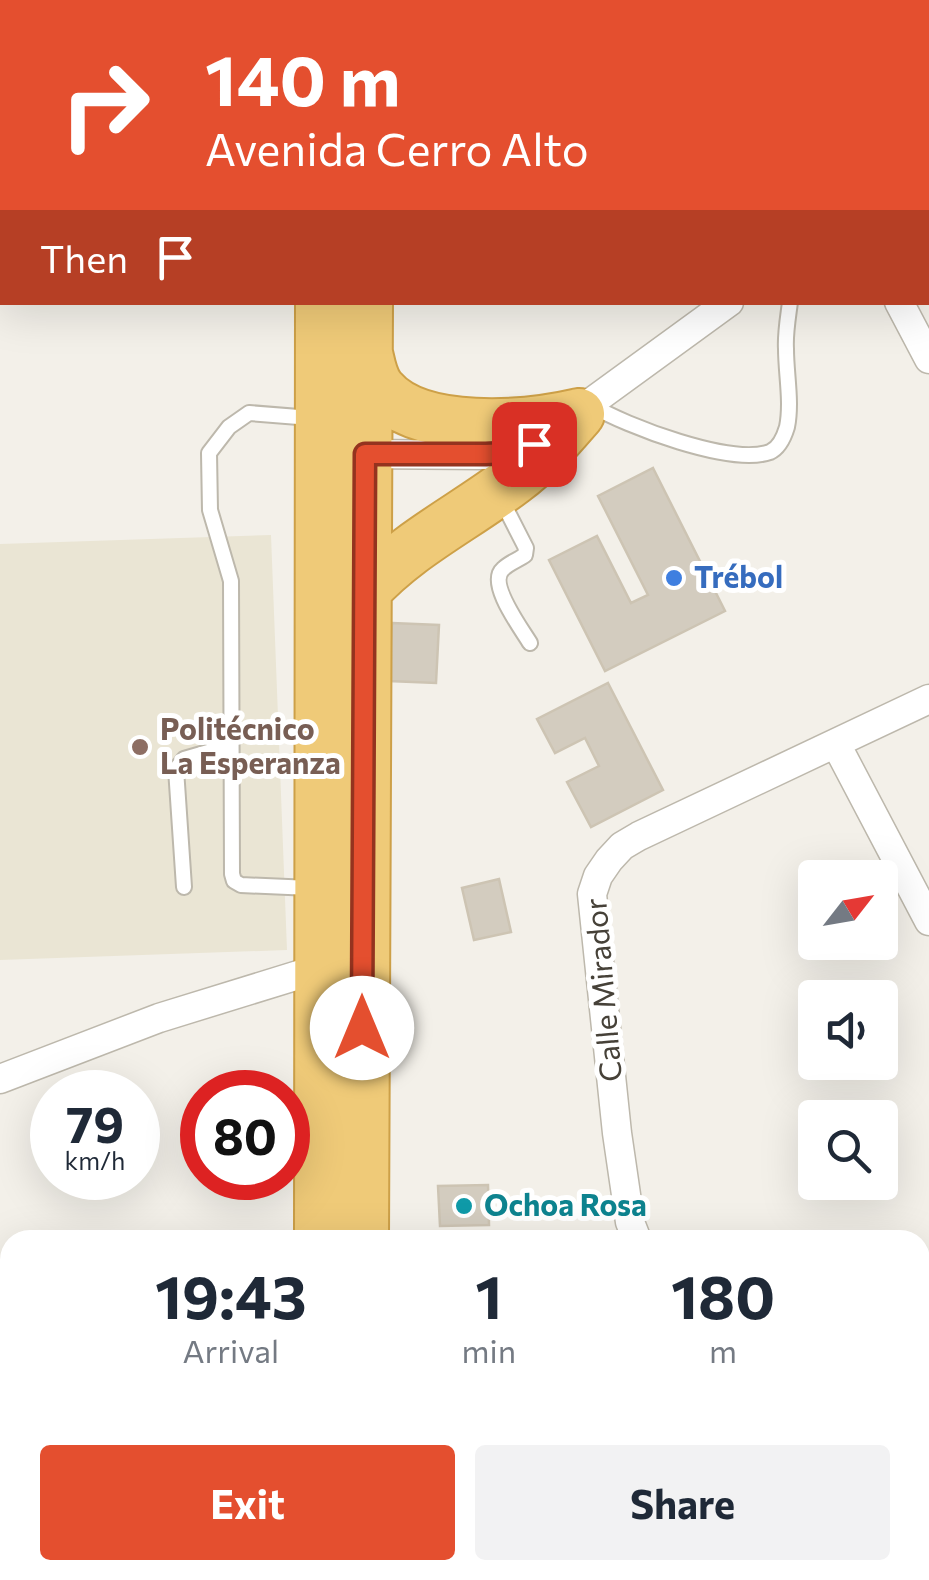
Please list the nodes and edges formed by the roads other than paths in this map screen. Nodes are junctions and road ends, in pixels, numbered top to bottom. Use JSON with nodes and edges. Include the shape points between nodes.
{"nodes":[{"id":1,"x":321,"y":305,"type":"edge"},
{"id":2,"x":366,"y":305,"type":"edge"},
{"id":3,"x":724,"y":305,"type":"edge"},
{"id":4,"x":790,"y":305,"type":"edge"},
{"id":5,"x":901,"y":305,"type":"edge"},
{"id":6,"x":366,"y":353,"type":"junction"},
{"id":7,"x":929,"y":359,"type":"edge"},
{"id":8,"x":585,"y":409,"type":"junction"},
{"id":9,"x":336,"y":442,"type":"junction"},
{"id":10,"x":497,"y":492,"type":"junction"},
{"id":11,"x":365,"y":591,"type":"junction"},
{"id":12,"x":530,"y":642,"type":"dead end"},
{"id":13,"x":929,"y":700,"type":"edge"},
{"id":14,"x":836,"y":744,"type":"junction"},
{"id":15,"x":229,"y":746,"type":"junction"},
{"id":16,"x":184,"y":887,"type":"dead end"},
{"id":17,"x":321,"y":888,"type":"junction"},
{"id":18,"x":929,"y":921,"type":"edge"},
{"id":19,"x":320,"y":968,"type":"junction"},
{"id":20,"x":0,"y":1079,"type":"edge"},
{"id":21,"x":320,"y":1230,"type":"edge"},
{"id":22,"x":363,"y":1230,"type":"edge"},
{"id":23,"x":633,"y":1230,"type":"edge"}],
"edges":[{"from":1,"to":9,"type":"highway"},
{"from":2,"to":6,"type":"highway"},
{"from":3,"to":8,"type":"street"},
{"from":4,"to":8,"type":"lane","via":[[787,426],[773,451],[692,445]]},
{"from":5,"to":7,"type":"street"},
{"from":6,"to":8,"type":"highway","via":[[383,393],[428,416],[537,424]]},
{"from":6,"to":9,"type":"highway"},
{"from":8,"to":9,"type":"street","via":[[534,444],[505,453],[452,456]]},
{"from":8,"to":10,"type":"highway"},
{"from":9,"to":11,"type":"highway"},
{"from":9,"to":15,"type":"lane","via":[[249,413],[210,454],[210,510],[232,581]]},
{"from":9,"to":17,"type":"highway"},
{"from":10,"to":11,"type":"highway","via":[[420,541]]},
{"from":10,"to":12,"type":"lane","via":[[526,548],[502,570],[500,590]]},
{"from":11,"to":22,"type":"highway"},
{"from":13,"to":14,"type":"street","name":"Calle Mirador"},
{"from":14,"to":18,"type":"street"},
{"from":14,"to":23,"type":"street","name":"Calle Mirador","via":[[639,836],[598,876],[592,894],[595,940]]},
{"from":15,"to":16,"type":"lane","via":[[184,759],[176,769]]},
{"from":15,"to":17,"type":"lane","via":[[234,881]]},
{"from":17,"to":19,"type":"highway"},
{"from":19,"to":20,"type":"street","via":[[160,1018]]},
{"from":19,"to":21,"type":"highway"}]}
